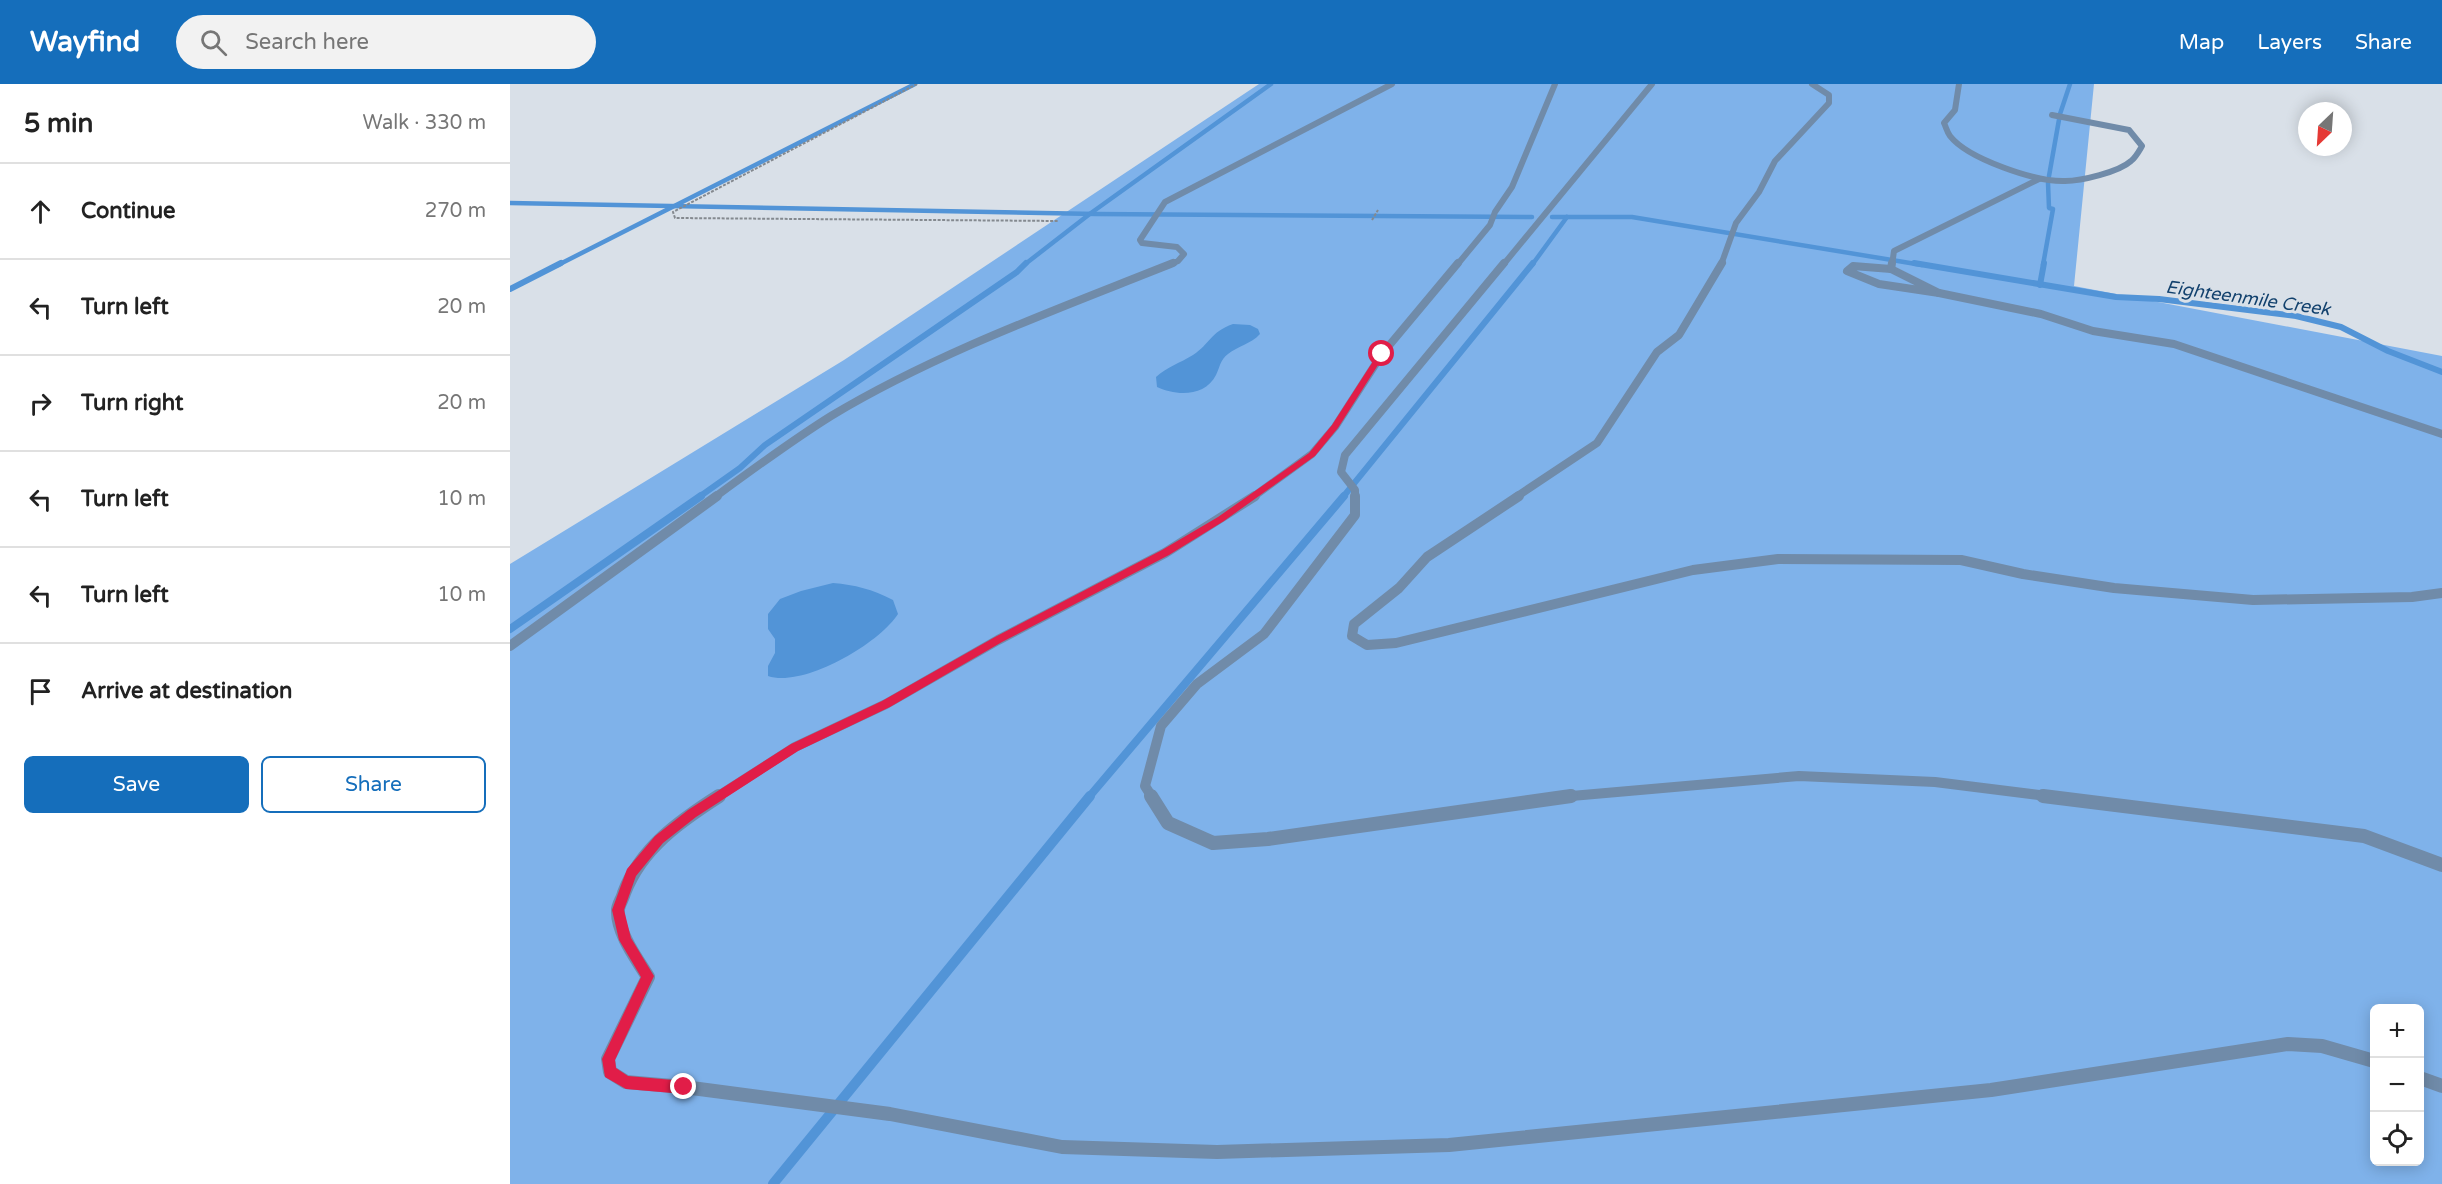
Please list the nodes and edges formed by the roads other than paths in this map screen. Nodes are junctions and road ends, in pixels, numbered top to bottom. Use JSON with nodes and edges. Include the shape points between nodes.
{"nodes":[{"id":1,"x":1392,"y":84,"type":"edge"},
{"id":2,"x":1555,"y":84,"type":"edge"},
{"id":3,"x":1652,"y":84,"type":"edge"},
{"id":4,"x":1812,"y":84,"type":"edge"},
{"id":5,"x":1959,"y":84,"type":"edge"},
{"id":6,"x":2052,"y":116,"type":"dead end"},
{"id":7,"x":2039,"y":178,"type":"junction"},
{"id":8,"x":1891,"y":267,"type":"junction"},
{"id":9,"x":1939,"y":293,"type":"junction"},
{"id":10,"x":2442,"y":434,"type":"edge"},
{"id":11,"x":2442,"y":593,"type":"edge"},
{"id":12,"x":510,"y":646,"type":"edge"},
{"id":13,"x":2442,"y":865,"type":"edge"},
{"id":14,"x":2370,"y":1060,"type":"edge"},
{"id":15,"x":2424,"y":1079,"type":"edge"},
{"id":16,"x":2442,"y":1086,"type":"edge"}],
"edges":[{"from":1,"to":12,"type":"lane","via":[[1165,202],[1140,240],[1177,247],[1184,254],[1178,261],[1009,329],[832,416]]},
{"from":2,"to":14,"type":"lane","via":[[1514,183],[1490,225],[1382,354],[1335,427],[1312,454],[1221,519],[1166,552],[886,704],[795,747],[692,813],[659,840],[632,873],[618,910],[625,940],[648,976],[608,1059],[610,1072],[626,1082],[891,1114],[1062,1147],[1217,1152],[1449,1145],[1991,1090],[2288,1044],[2322,1046]]},
{"from":3,"to":13,"type":"lane","via":[[1345,454],[1341,471],[1355,490],[1355,515],[1264,634],[1197,684],[1161,726],[1145,786],[1168,823],[1213,843],[1268,839],[1588,792],[1799,776],[1935,782],[2364,836]]},
{"from":4,"to":11,"type":"lane","via":[[1828,95],[1829,103],[1775,161],[1760,192],[1733,230],[1724,260],[1679,335],[1657,352],[1597,443],[1427,557],[1399,588],[1354,624],[1352,636],[1358,642],[1368,646],[1396,643],[1693,570],[1778,559],[1962,560],[2114,588],[2253,600]]},
{"from":5,"to":7,"type":"lane","via":[[1956,110],[1944,123],[1951,137],[1978,154]]},
{"from":6,"to":7,"type":"lane","via":[[2128,130],[2142,146],[2131,161],[2105,171],[2065,181]]},
{"from":7,"to":8,"type":"lane","via":[[1902,245],[1894,254]]},
{"from":8,"to":9,"type":"lane"},
{"from":8,"to":9,"type":"lane","via":[[1853,267],[1847,271],[1889,285]]},
{"from":9,"to":10,"type":"lane","via":[[2041,314],[2093,331],[2174,344]]},
{"from":15,"to":16,"type":"lane"}]}
